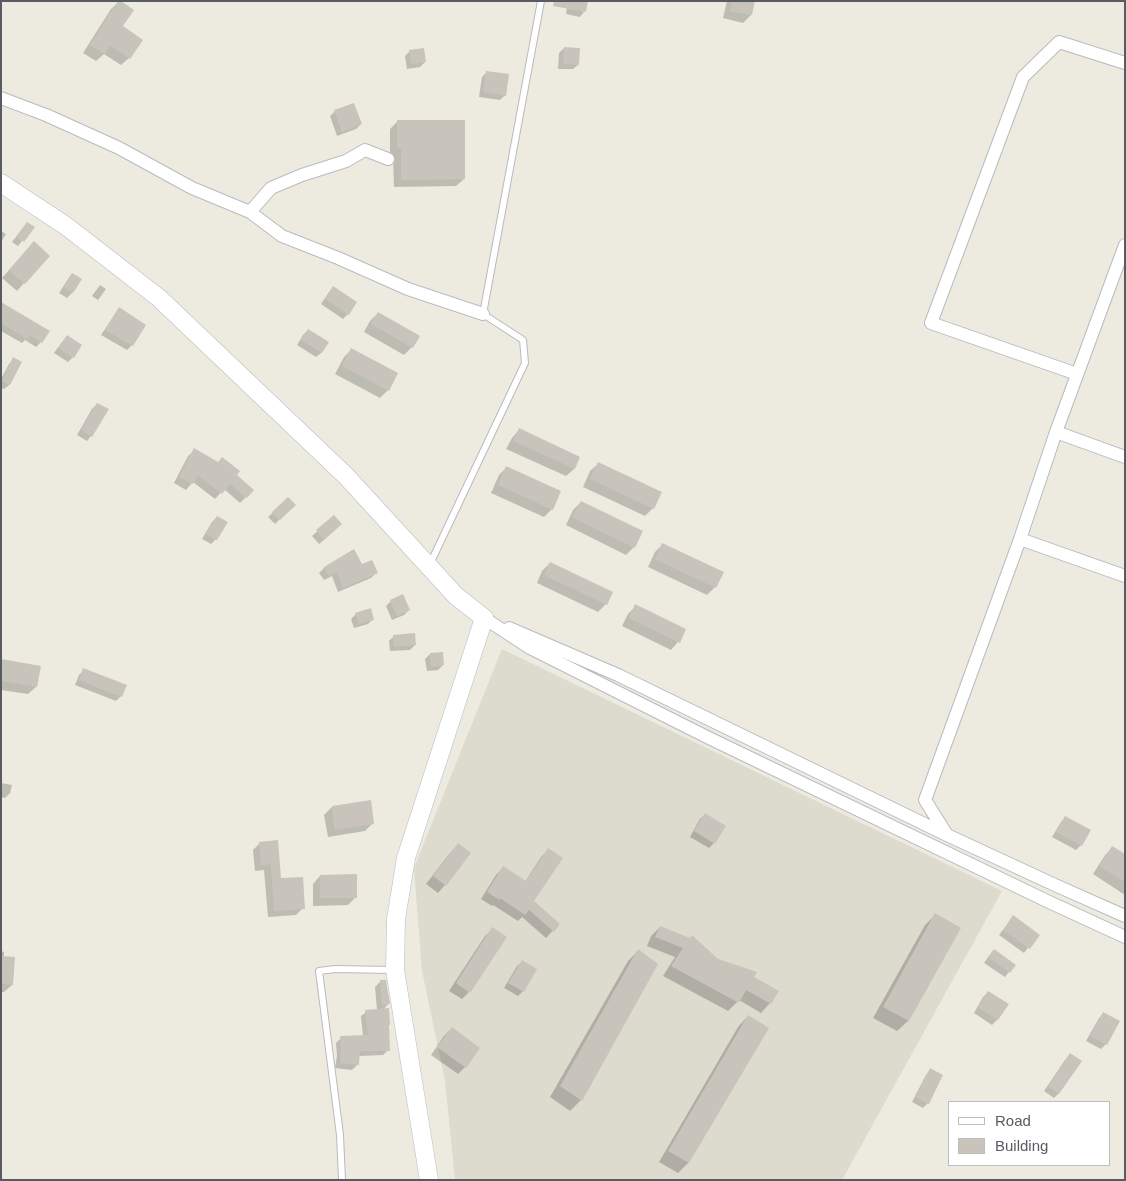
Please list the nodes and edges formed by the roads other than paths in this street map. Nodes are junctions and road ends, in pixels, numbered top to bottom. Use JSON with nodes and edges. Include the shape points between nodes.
{"nodes":[{"id":1,"x":541,"y":1,"type":"edge"},
{"id":2,"x":1125,"y":63,"type":"edge"},
{"id":3,"x":1,"y":98,"type":"edge"},
{"id":4,"x":388,"y":159,"type":"dead end"},
{"id":5,"x":1,"y":183,"type":"edge"},
{"id":6,"x":250,"y":212,"type":"junction"},
{"id":7,"x":1124,"y":246,"type":"edge"},
{"id":8,"x":483,"y":314,"type":"junction"},
{"id":9,"x":1077,"y":374,"type":"junction"},
{"id":10,"x":1056,"y":432,"type":"junction"},
{"id":11,"x":1125,"y":457,"type":"edge"},
{"id":12,"x":1020,"y":539,"type":"junction"},
{"id":13,"x":429,"y":567,"type":"junction"},
{"id":14,"x":1125,"y":576,"type":"edge"},
{"id":15,"x":484,"y":618,"type":"junction"},
{"id":16,"x":618,"y":674,"type":"junction"},
{"id":17,"x":611,"y":690,"type":"junction"},
{"id":18,"x":811,"y":769,"type":"junction"},
{"id":19,"x":825,"y":776,"type":"junction"},
{"id":20,"x":803,"y":784,"type":"junction"},
{"id":21,"x":817,"y":790,"type":"junction"},
{"id":22,"x":947,"y":835,"type":"junction"},
{"id":23,"x":940,"y":850,"type":"junction"},
{"id":24,"x":1055,"y":885,"type":"junction"},
{"id":25,"x":1047,"y":901,"type":"junction"},
{"id":26,"x":1125,"y":916,"type":"edge"},
{"id":27,"x":1125,"y":937,"type":"edge"},
{"id":28,"x":395,"y":970,"type":"junction"},
{"id":29,"x":342,"y":1180,"type":"edge"},
{"id":30,"x":429,"y":1180,"type":"edge"}],
"edges":[{"from":1,"to":8,"type":"lane"},
{"from":2,"to":9,"type":"street","via":[[1059,42],[1023,77],[931,323]]},
{"from":3,"to":6,"type":"street","via":[[120,148],[192,188]]},
{"from":4,"to":6,"type":"street","via":[[365,150],[346,161],[271,188]]},
{"from":5,"to":13,"type":"street","via":[[66,226],[159,298],[346,476]]},
{"from":6,"to":8,"type":"street","via":[[282,236],[408,289]]},
{"from":7,"to":9,"type":"street"},
{"from":8,"to":13,"type":"lane","via":[[523,340],[525,363]]},
{"from":9,"to":10,"type":"street"},
{"from":10,"to":11,"type":"street"},
{"from":10,"to":12,"type":"street"},
{"from":12,"to":14,"type":"street"},
{"from":12,"to":22,"type":"street","via":[[925,800]]},
{"from":13,"to":15,"type":"street","via":[[456,596]]},
{"from":15,"to":16,"type":"street"},
{"from":15,"to":17,"type":"street","via":[[530,648]]},
{"from":15,"to":28,"type":"street","via":[[406,858],[396,919]]},
{"from":16,"to":17,"type":"street"},
{"from":16,"to":18,"type":"street"},
{"from":17,"to":20,"type":"street"},
{"from":18,"to":19,"type":"street"},
{"from":18,"to":20,"type":"lane"},
{"from":19,"to":21,"type":"lane"},
{"from":19,"to":22,"type":"street"},
{"from":20,"to":21,"type":"street"},
{"from":21,"to":23,"type":"street"},
{"from":22,"to":23,"type":"lane"},
{"from":22,"to":24,"type":"street"},
{"from":23,"to":25,"type":"street"},
{"from":24,"to":25,"type":"street"},
{"from":24,"to":26,"type":"street"},
{"from":25,"to":27,"type":"street"},
{"from":28,"to":29,"type":"lane","via":[[319,971],[340,1135]]},
{"from":28,"to":30,"type":"street"}]}
